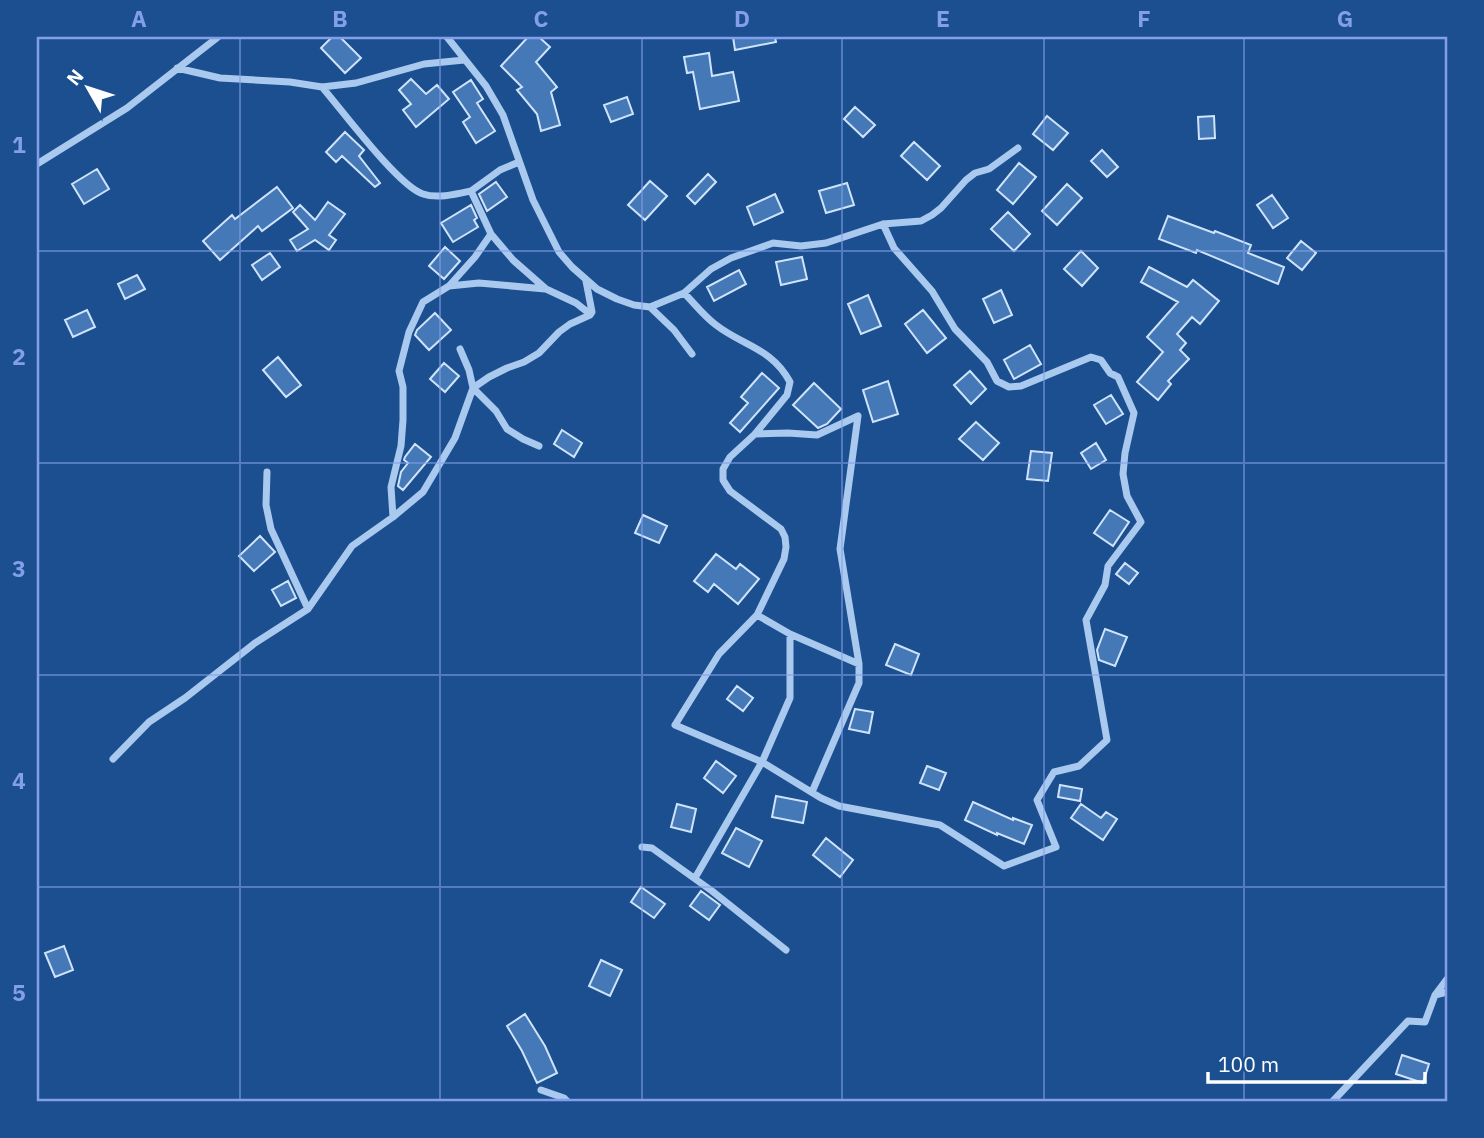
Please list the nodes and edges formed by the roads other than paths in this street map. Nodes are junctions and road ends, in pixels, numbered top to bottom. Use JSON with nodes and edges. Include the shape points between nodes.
{"nodes":[{"id":1,"x":218,"y":37,"type":"edge"},
{"id":2,"x":447,"y":37,"type":"edge"},
{"id":3,"x":464,"y":60,"type":"junction"},
{"id":4,"x":177,"y":68,"type":"junction"},
{"id":5,"x":323,"y":87,"type":"junction"},
{"id":6,"x":1018,"y":148,"type":"dead end"},
{"id":7,"x":519,"y":162,"type":"junction"},
{"id":8,"x":37,"y":164,"type":"edge"},
{"id":9,"x":471,"y":191,"type":"junction"},
{"id":10,"x":883,"y":224,"type":"junction"},
{"id":11,"x":491,"y":234,"type":"junction"},
{"id":12,"x":586,"y":279,"type":"junction"},
{"id":13,"x":449,"y":286,"type":"junction"},
{"id":14,"x":546,"y":289,"type":"junction"},
{"id":15,"x":684,"y":293,"type":"junction"},
{"id":16,"x":650,"y":307,"type":"junction"},
{"id":17,"x":590,"y":314,"type":"junction"},
{"id":18,"x":460,"y":349,"type":"dead end"},
{"id":19,"x":692,"y":354,"type":"dead end"},
{"id":20,"x":473,"y":388,"type":"junction"},
{"id":21,"x":755,"y":434,"type":"junction"},
{"id":22,"x":539,"y":446,"type":"dead end"},
{"id":23,"x":267,"y":472,"type":"dead end"},
{"id":24,"x":393,"y":517,"type":"junction"},
{"id":25,"x":308,"y":609,"type":"junction"},
{"id":26,"x":757,"y":615,"type":"junction"},
{"id":27,"x":790,"y":634,"type":"junction"},
{"id":28,"x":859,"y":664,"type":"junction"},
{"id":29,"x":113,"y":759,"type":"dead end"},
{"id":30,"x":762,"y":762,"type":"junction"},
{"id":31,"x":812,"y":792,"type":"junction"},
{"id":32,"x":642,"y":848,"type":"dead end"},
{"id":33,"x":695,"y":878,"type":"junction"},
{"id":34,"x":786,"y":950,"type":"dead end"},
{"id":35,"x":1447,"y":979,"type":"edge"},
{"id":36,"x":1447,"y":992,"type":"edge"},
{"id":37,"x":1435,"y":995,"type":"junction"},
{"id":38,"x":541,"y":1090,"type":"dead end"},
{"id":39,"x":567,"y":1101,"type":"edge"},
{"id":40,"x":1333,"y":1101,"type":"edge"}],
"edges":[{"from":1,"to":4,"type":"street"},
{"from":2,"to":3,"type":"street"},
{"from":3,"to":5,"type":"street","via":[[424,64]]},
{"from":3,"to":7,"type":"street","via":[[503,115]]},
{"from":4,"to":5,"type":"street","via":[[220,78]]},
{"from":4,"to":8,"type":"street","via":[[127,108]]},
{"from":5,"to":9,"type":"street","via":[[409,187],[424,195]]},
{"from":6,"to":10,"type":"street","via":[[966,180],[932,215]]},
{"from":7,"to":9,"type":"street"},
{"from":7,"to":12,"type":"street","via":[[559,252]]},
{"from":9,"to":11,"type":"street"},
{"from":10,"to":15,"type":"street","via":[[826,243],[773,243],[748,251],[711,269]]},
{"from":10,"to":31,"type":"street","via":[[894,248],[932,291],[955,329],[987,362],[997,382],[1021,386],[1091,358],[1101,360],[1118,377],[1135,413],[1123,474],[1127,496],[1141,522],[1108,566],[1105,585],[1086,620],[1107,740],[1079,766],[1054,772],[1037,800],[1056,847],[1004,866],[940,825],[839,806]]},
{"from":11,"to":13,"type":"street"},
{"from":11,"to":14,"type":"street"},
{"from":12,"to":16,"type":"street","via":[[617,299]]},
{"from":12,"to":17,"type":"street"},
{"from":13,"to":14,"type":"street","via":[[479,283]]},
{"from":13,"to":24,"type":"street","via":[[424,302],[399,371],[403,420],[391,487]]},
{"from":14,"to":17,"type":"street"},
{"from":15,"to":16,"type":"street"},
{"from":15,"to":21,"type":"street","via":[[716,326],[772,360],[790,382],[787,395]]},
{"from":16,"to":19,"type":"street"},
{"from":17,"to":20,"type":"street","via":[[559,332],[539,354]]},
{"from":18,"to":20,"type":"street"},
{"from":20,"to":22,"type":"street","via":[[507,429]]},
{"from":20,"to":24,"type":"street","via":[[454,438],[423,492]]},
{"from":21,"to":26,"type":"street","via":[[730,457],[723,480],[785,537],[784,559]]},
{"from":21,"to":28,"type":"street","via":[[817,435],[858,416],[840,548]]},
{"from":23,"to":25,"type":"street","via":[[271,530]]},
{"from":24,"to":25,"type":"street","via":[[352,546]]},
{"from":25,"to":29,"type":"street","via":[[149,722]]},
{"from":26,"to":27,"type":"street"},
{"from":26,"to":30,"type":"street","via":[[719,654],[675,725]]},
{"from":27,"to":28,"type":"street"},
{"from":27,"to":30,"type":"street","via":[[790,698]]},
{"from":28,"to":31,"type":"street","via":[[859,683]]},
{"from":30,"to":31,"type":"street"},
{"from":30,"to":33,"type":"street"},
{"from":32,"to":33,"type":"street","via":[[652,848]]},
{"from":33,"to":34,"type":"street"},
{"from":35,"to":37,"type":"street"},
{"from":36,"to":37,"type":"street"},
{"from":37,"to":40,"type":"street","via":[[1425,1023],[1408,1021]]},
{"from":38,"to":39,"type":"street"}]}
